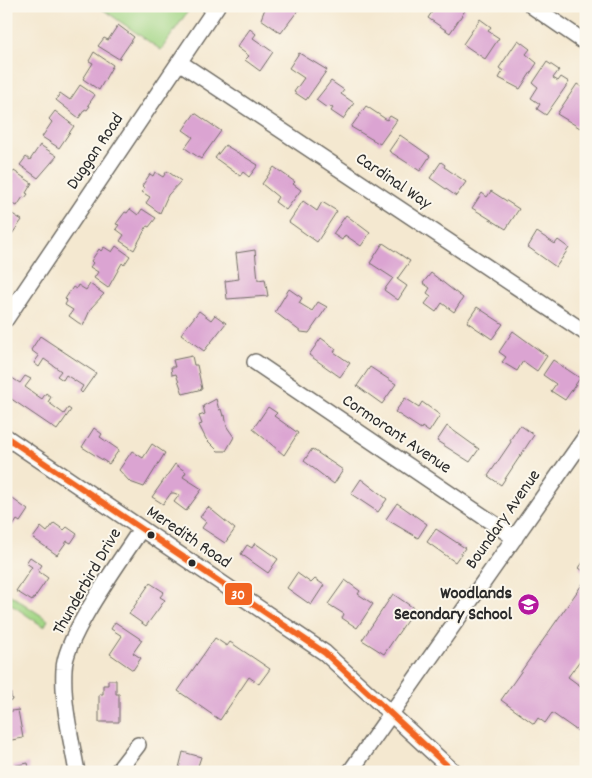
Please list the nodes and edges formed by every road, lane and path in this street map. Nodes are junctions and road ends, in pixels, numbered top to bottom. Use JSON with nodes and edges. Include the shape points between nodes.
{"nodes":[{"id":1,"x":217,"y":6,"type":"edge"},
{"id":2,"x":532,"y":6,"type":"edge"},
{"id":3,"x":586,"y":43,"type":"edge"},
{"id":4,"x":179,"y":62,"type":"junction"},
{"id":5,"x":6,"y":319,"type":"edge"},
{"id":6,"x":586,"y":333,"type":"edge"},
{"id":7,"x":255,"y":362,"type":"dead end"},
{"id":8,"x":586,"y":436,"type":"edge"},
{"id":9,"x":6,"y":437,"type":"edge"},
{"id":10,"x":140,"y":529,"type":"junction"},
{"id":11,"x":515,"y":538,"type":"junction"},
{"id":12,"x":391,"y":714,"type":"junction"},
{"id":13,"x":138,"y":745,"type":"dead end"},
{"id":14,"x":77,"y":772,"type":"edge"},
{"id":15,"x":117,"y":772,"type":"edge"},
{"id":16,"x":350,"y":772,"type":"edge"},
{"id":17,"x":454,"y":772,"type":"edge"}],
"edges":[{"from":1,"to":4,"type":"street","name":"Duggan Road"},
{"from":2,"to":3,"type":"street"},
{"from":4,"to":5,"type":"street","name":"Duggan Road"},
{"from":4,"to":6,"type":"street","name":"Cardinal Way"},
{"from":7,"to":11,"type":"street","name":"Cormorant Avenue"},
{"from":8,"to":11,"type":"street","name":"Boundary Avenue"},
{"from":9,"to":10,"type":"street","name":"Meredith Road"},
{"from":10,"to":12,"type":"street","name":"Meredith Road","via":[[325,653]]},
{"from":10,"to":14,"type":"street","name":"Thunderbird Drive","via":[[75,633],[64,668],[66,707]]},
{"from":11,"to":12,"type":"street","name":"Boundary Avenue"},
{"from":12,"to":16,"type":"street","name":"Boundary Avenue"},
{"from":12,"to":17,"type":"street","name":"Meredith Road"},
{"from":13,"to":15,"type":"street"}]}
